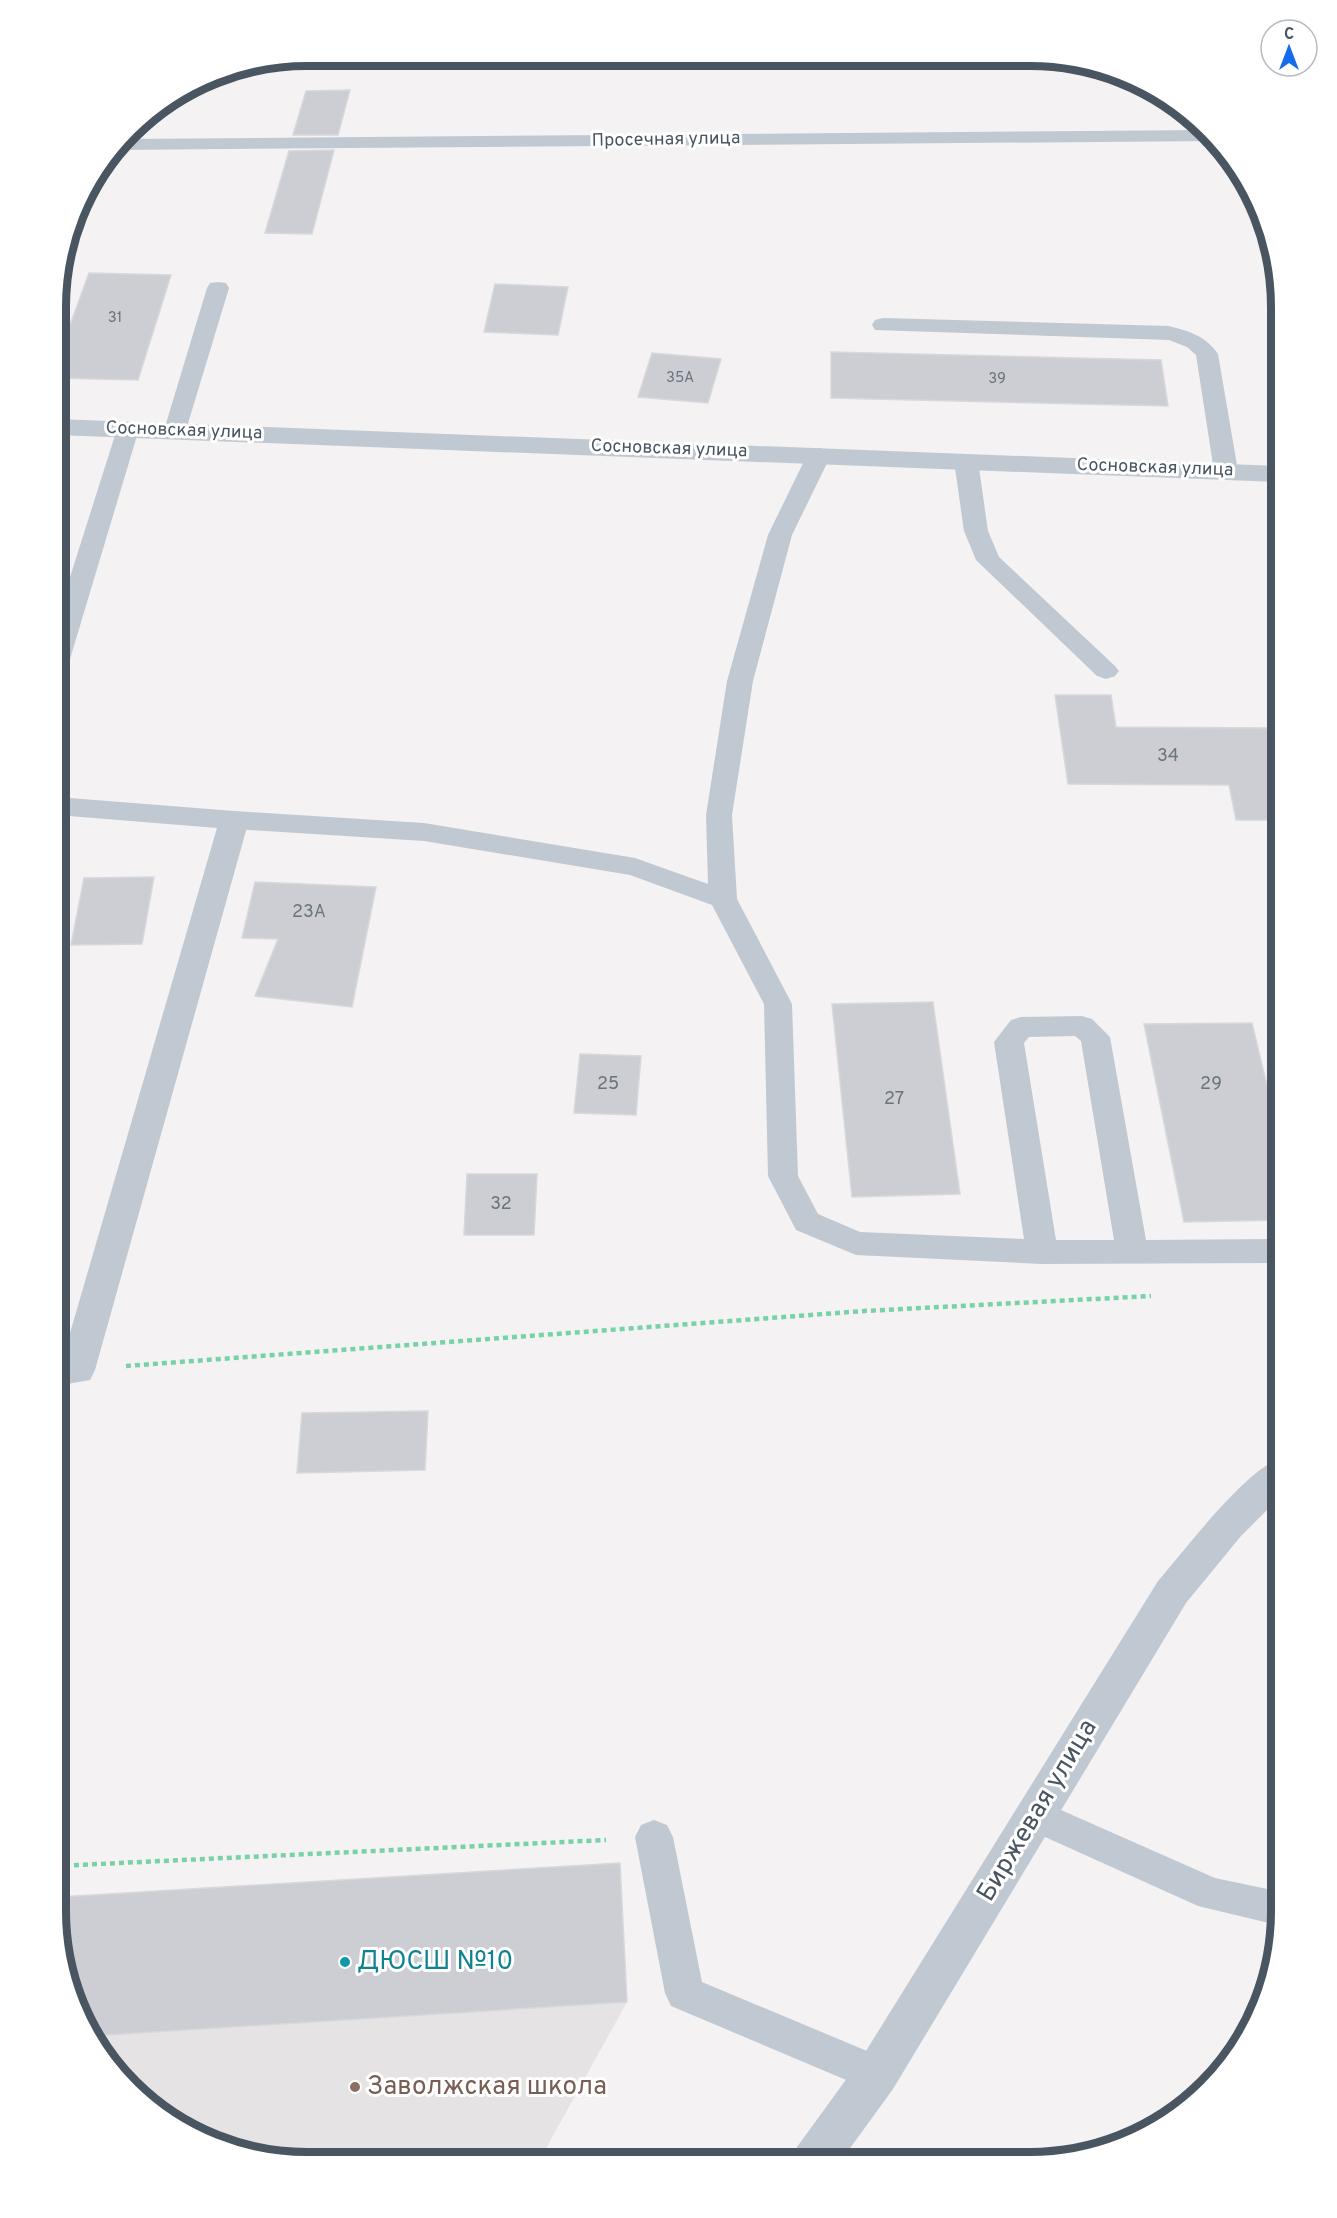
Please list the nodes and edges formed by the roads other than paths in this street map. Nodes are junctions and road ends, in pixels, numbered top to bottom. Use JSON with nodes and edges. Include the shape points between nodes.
{"nodes":[{"id":1,"x":1199,"y":136,"type":"edge"},
{"id":2,"x":129,"y":145,"type":"edge"},
{"id":3,"x":218,"y":288,"type":"dead end"},
{"id":4,"x":883,"y":326,"type":"dead end"},
{"id":5,"x":66,"y":427,"type":"edge"},
{"id":6,"x":128,"y":429,"type":"junction"},
{"id":7,"x":175,"y":430,"type":"junction"},
{"id":8,"x":819,"y":455,"type":"junction"},
{"id":9,"x":966,"y":461,"type":"junction"},
{"id":10,"x":1226,"y":471,"type":"junction"},
{"id":11,"x":1271,"y":473,"type":"edge"},
{"id":12,"x":66,"y":630,"type":"edge"},
{"id":13,"x":1106,"y":671,"type":"dead end"},
{"id":14,"x":66,"y":807,"type":"edge"},
{"id":15,"x":234,"y":820,"type":"junction"},
{"id":16,"x":723,"y":899,"type":"junction"},
{"id":17,"x":1271,"y":1251,"type":"edge"},
{"id":18,"x":1042,"y":1252,"type":"junction"},
{"id":19,"x":1132,"y":1252,"type":"junction"},
{"id":20,"x":67,"y":1371,"type":"edge"},
{"id":21,"x":1271,"y":1483,"type":"edge"},
{"id":22,"x":1036,"y":1815,"type":"junction"},
{"id":23,"x":654,"y":1838,"type":"road end"},
{"id":24,"x":1271,"y":1907,"type":"edge"},
{"id":25,"x":877,"y":2074,"type":"junction"},
{"id":26,"x":820,"y":2152,"type":"edge"}],
"edges":[{"from":1,"to":2,"type":"lane","name":"Просечная улица"},
{"from":3,"to":7,"type":"lane"},
{"from":4,"to":10,"type":"lane","via":[[1169,333],[1188,337],[1207,354]]},
{"from":5,"to":6,"type":"street","name":"Сосновская улица"},
{"from":6,"to":7,"type":"street","name":"Сосновская улица"},
{"from":6,"to":12,"type":"lane"},
{"from":7,"to":8,"type":"street","name":"Сосновская улица"},
{"from":8,"to":9,"type":"street","name":"Сосновская улица"},
{"from":8,"to":16,"type":"lane","via":[[780,534],[740,681],[719,815]]},
{"from":9,"to":10,"type":"street","name":"Сосновская улица"},
{"from":9,"to":13,"type":"lane","via":[[975,531],[988,560]]},
{"from":10,"to":11,"type":"street","name":"Сосновская улица"},
{"from":14,"to":15,"type":"street"},
{"from":15,"to":16,"type":"lane","via":[[424,832],[635,867]]},
{"from":15,"to":20,"type":"street"},
{"from":16,"to":18,"type":"lane","via":[[778,1004],[783,1176],[807,1222],[856,1243]]},
{"from":17,"to":19,"type":"lane"},
{"from":18,"to":19,"type":"lane"},
{"from":18,"to":19,"type":"lane","via":[[1009,1042],[1021,1027],[1082,1026],[1095,1037]]},
{"from":21,"to":22,"type":"street","name":"Биржевая улица","via":[[1172,1592]]},
{"from":22,"to":24,"type":"lane","via":[[1210,1894]]},
{"from":22,"to":25,"type":"street","name":"Биржевая улица"},
{"from":23,"to":25,"type":"lane","via":[[685,1993]]},
{"from":25,"to":26,"type":"street","name":"Биржевая улица"}]}
